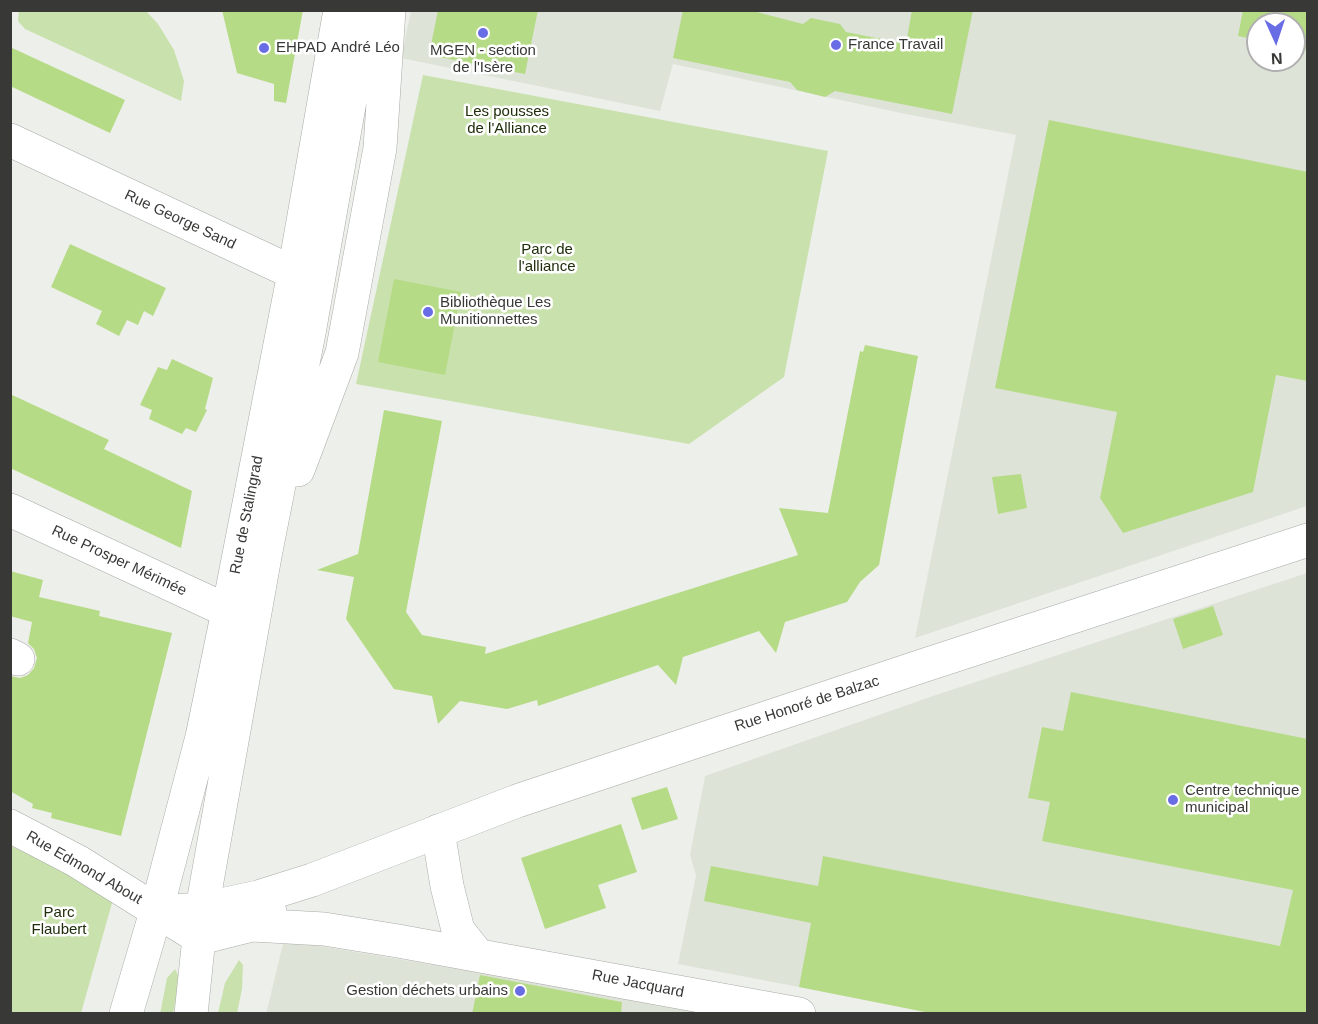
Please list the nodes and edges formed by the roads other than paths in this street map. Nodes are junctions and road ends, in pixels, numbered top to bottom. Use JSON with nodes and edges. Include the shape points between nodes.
{"nodes":[{"id":1,"x":340,"y":10,"type":"edge"},
{"id":2,"x":366,"y":10,"type":"edge"},
{"id":3,"x":389,"y":10,"type":"edge"},
{"id":4,"x":10,"y":140,"type":"edge"},
{"id":5,"x":294,"y":273,"type":"junction"},
{"id":6,"x":309,"y":333,"type":"junction"},
{"id":7,"x":10,"y":510,"type":"edge"},
{"id":8,"x":1308,"y":540,"type":"edge"},
{"id":9,"x":265,"y":556,"type":"junction"},
{"id":10,"x":228,"y":611,"type":"junction"},
{"id":11,"x":10,"y":826,"type":"edge"},
{"id":12,"x":438,"y":831,"type":"junction"},
{"id":13,"x":312,"y":880,"type":"junction"},
{"id":14,"x":156,"y":912,"type":"junction"},
{"id":15,"x":201,"y":924,"type":"junction"},
{"id":16,"x":252,"y":925,"type":"junction"},
{"id":17,"x":477,"y":954,"type":"junction"},
{"id":18,"x":126,"y":1014,"type":"edge"},
{"id":19,"x":149,"y":1014,"type":"edge"},
{"id":20,"x":191,"y":1014,"type":"edge"},
{"id":21,"x":799,"y":1014,"type":"edge"}],
"edges":[{"from":1,"to":5,"type":"street","name":"Rue de Stalingrad"},
{"from":2,"to":6,"type":"street","name":"Rue de Stalingrad"},
{"from":3,"to":9,"type":"street","via":[[380,148],[342,353]]},
{"from":4,"to":5,"type":"street","name":"Rue George Sand"},
{"from":5,"to":6,"type":"street"},
{"from":5,"to":10,"type":"street","name":"Rue de Stalingrad"},
{"from":6,"to":9,"type":"street","name":"Rue de Stalingrad"},
{"from":7,"to":10,"type":"street","name":"Rue Prosper Mérimée"},
{"from":8,"to":12,"type":"street","name":"Rue Honoré de Balzac","via":[[718,733]]},
{"from":9,"to":15,"type":"street","name":"Rue de Stalingrad"},
{"from":10,"to":14,"type":"street","name":"Rue de Stalingrad","via":[[201,737]]},
{"from":11,"to":14,"type":"street","name":"Rue Edmond About","via":[[120,886]]},
{"from":12,"to":13,"type":"street","name":"Rue Honoré de Balzac"},
{"from":12,"to":17,"type":"street","via":[[459,930]]},
{"from":13,"to":15,"type":"street","name":"Rue Honoré de Balzac","via":[[258,897]]},
{"from":13,"to":16,"type":"street","name":"Rue Honoré de Balzac"},
{"from":14,"to":15,"type":"street"},
{"from":14,"to":18,"type":"street","name":"Rue de Stalingrad"},
{"from":14,"to":19,"type":"street"},
{"from":15,"to":16,"type":"street","name":"Rue Honoré de Balzac"},
{"from":15,"to":20,"type":"street","name":"Rue de Stalingrad"},
{"from":16,"to":17,"type":"street","name":"Rue Jacquard","via":[[324,929]]},
{"from":17,"to":21,"type":"street","name":"Rue Jacquard"}]}
